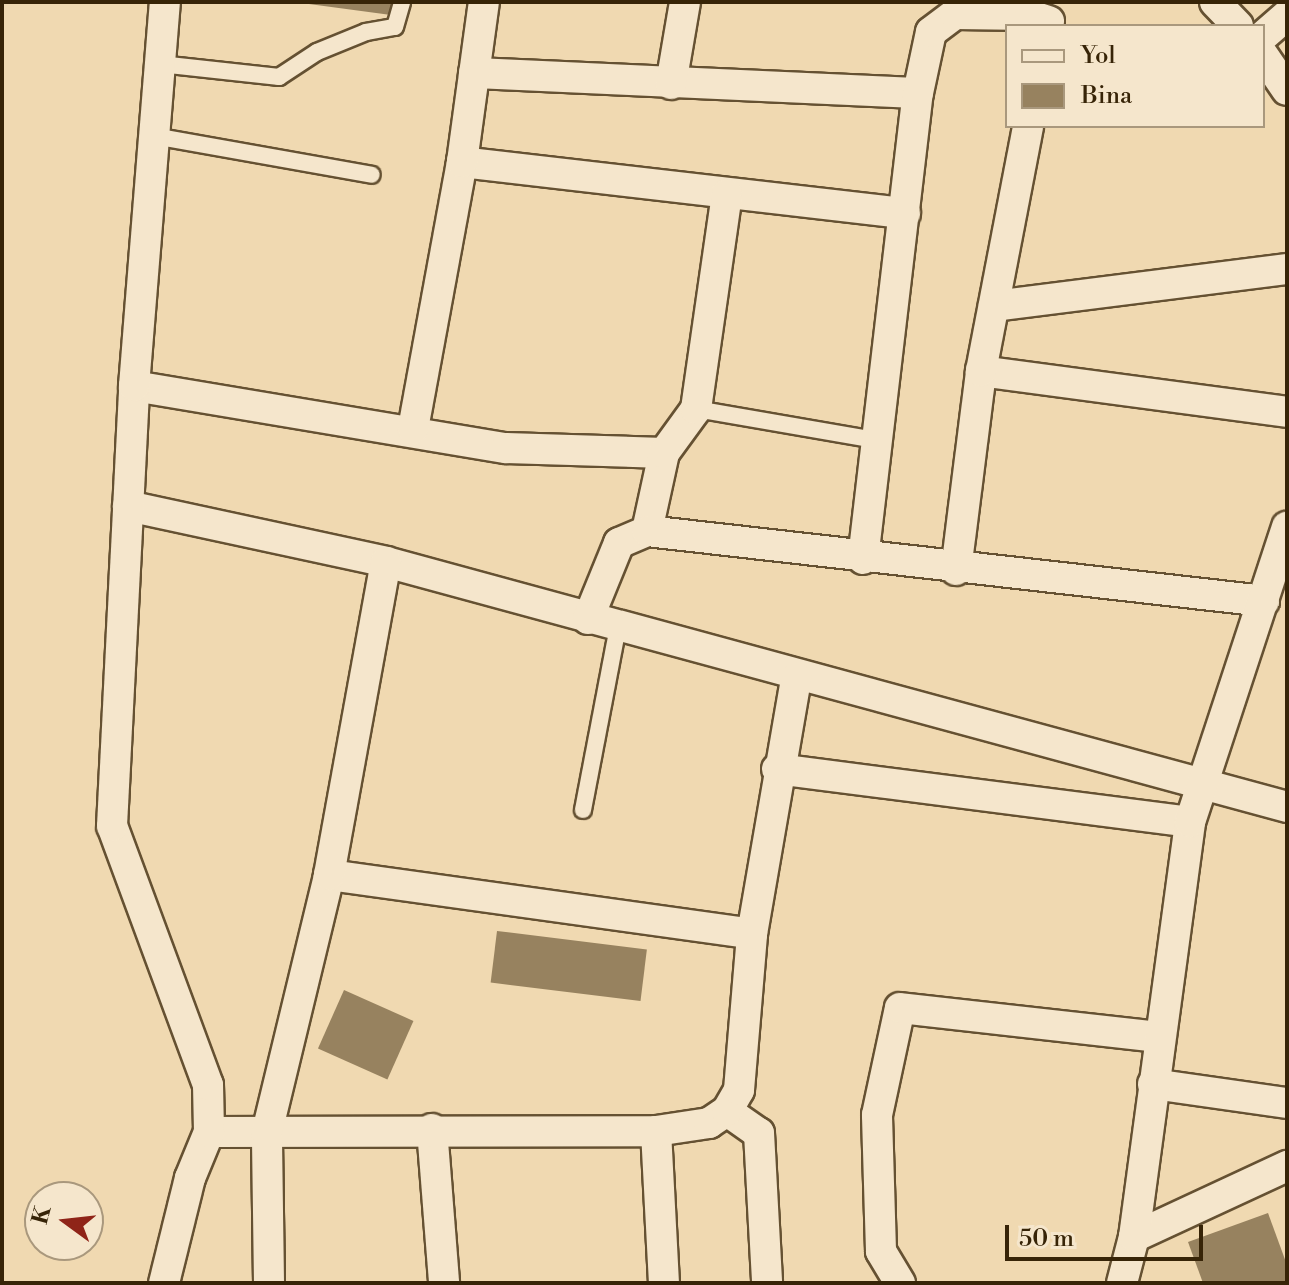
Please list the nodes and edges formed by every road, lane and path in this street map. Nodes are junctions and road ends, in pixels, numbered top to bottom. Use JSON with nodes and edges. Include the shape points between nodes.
{"nodes":[{"id":1,"x":165,"y":2,"type":"edge"},
{"id":2,"x":402,"y":2,"type":"edge"},
{"id":3,"x":484,"y":2,"type":"edge"},
{"id":4,"x":685,"y":2,"type":"edge"},
{"id":5,"x":1215,"y":2,"type":"edge"},
{"id":6,"x":1287,"y":15,"type":"edge"},
{"id":7,"x":1054,"y":16,"type":"edge"},
{"id":8,"x":1236,"y":24,"type":"edge"},
{"id":9,"x":1265,"y":34,"type":"edge"},
{"id":10,"x":1265,"y":58,"type":"edge"},
{"id":11,"x":160,"y":64,"type":"junction"},
{"id":12,"x":474,"y":73,"type":"junction"},
{"id":13,"x":671,"y":84,"type":"junction"},
{"id":14,"x":1287,"y":90,"type":"edge"},
{"id":15,"x":918,"y":93,"type":"junction"},
{"id":16,"x":1028,"y":128,"type":"edge"},
{"id":17,"x":154,"y":136,"type":"junction"},
{"id":18,"x":462,"y":162,"type":"junction"},
{"id":19,"x":372,"y":175,"type":"dead end"},
{"id":20,"x":727,"y":194,"type":"junction"},
{"id":21,"x":905,"y":213,"type":"junction"},
{"id":22,"x":1287,"y":269,"type":"edge"},
{"id":23,"x":994,"y":306,"type":"junction"},
{"id":24,"x":981,"y":371,"type":"junction"},
{"id":25,"x":134,"y":386,"type":"junction"},
{"id":26,"x":696,"y":409,"type":"junction"},
{"id":27,"x":1287,"y":412,"type":"edge"},
{"id":28,"x":413,"y":429,"type":"junction"},
{"id":29,"x":875,"y":440,"type":"junction"},
{"id":30,"x":664,"y":453,"type":"junction"},
{"id":31,"x":128,"y":506,"type":"junction"},
{"id":32,"x":1287,"y":527,"type":"edge"},
{"id":33,"x":647,"y":531,"type":"junction"},
{"id":34,"x":863,"y":559,"type":"junction"},
{"id":35,"x":386,"y":562,"type":"junction"},
{"id":36,"x":956,"y":570,"type":"junction"},
{"id":37,"x":1264,"y":601,"type":"junction"},
{"id":38,"x":588,"y":619,"type":"junction"},
{"id":39,"x":618,"y":627,"type":"junction"},
{"id":40,"x":796,"y":678,"type":"junction"},
{"id":41,"x":777,"y":769,"type":"junction"},
{"id":42,"x":1201,"y":784,"type":"junction"},
{"id":43,"x":1287,"y":807,"type":"edge"},
{"id":44,"x":583,"y":810,"type":"dead end"},
{"id":45,"x":1190,"y":822,"type":"junction"},
{"id":46,"x":329,"y":875,"type":"junction"},
{"id":47,"x":752,"y":934,"type":"junction"},
{"id":48,"x":1159,"y":1037,"type":"junction"},
{"id":49,"x":1153,"y":1084,"type":"junction"},
{"id":50,"x":1287,"y":1103,"type":"edge"},
{"id":51,"x":727,"y":1111,"type":"junction"},
{"id":52,"x":432,"y":1129,"type":"junction"},
{"id":53,"x":656,"y":1131,"type":"junction"},
{"id":54,"x":209,"y":1132,"type":"junction"},
{"id":55,"x":267,"y":1132,"type":"junction"},
{"id":56,"x":1287,"y":1166,"type":"edge"},
{"id":57,"x":1134,"y":1237,"type":"junction"},
{"id":58,"x":164,"y":1283,"type":"edge"},
{"id":59,"x":269,"y":1283,"type":"edge"},
{"id":60,"x":444,"y":1283,"type":"edge"},
{"id":61,"x":664,"y":1283,"type":"edge"},
{"id":62,"x":767,"y":1283,"type":"edge"},
{"id":63,"x":900,"y":1283,"type":"edge"},
{"id":64,"x":1122,"y":1283,"type":"edge"}],
"edges":[{"from":1,"to":11,"type":"street"},
{"from":2,"to":11,"type":"lane","via":[[395,27],[366,32],[317,52],[279,77]]},
{"from":3,"to":12,"type":"street"},
{"from":4,"to":13,"type":"street"},
{"from":5,"to":8,"type":"street"},
{"from":6,"to":9,"type":"street"},
{"from":7,"to":15,"type":"street","via":[[955,14],[931,32]]},
{"from":10,"to":14,"type":"street"},
{"from":11,"to":17,"type":"street"},
{"from":12,"to":13,"type":"street"},
{"from":12,"to":18,"type":"street"},
{"from":13,"to":15,"type":"street"},
{"from":15,"to":21,"type":"street"},
{"from":16,"to":23,"type":"street"},
{"from":17,"to":19,"type":"lane"},
{"from":17,"to":25,"type":"street"},
{"from":18,"to":20,"type":"street"},
{"from":18,"to":28,"type":"street"},
{"from":20,"to":21,"type":"street"},
{"from":20,"to":26,"type":"street"},
{"from":21,"to":29,"type":"street"},
{"from":22,"to":23,"type":"street"},
{"from":23,"to":24,"type":"street"},
{"from":24,"to":27,"type":"street"},
{"from":24,"to":36,"type":"street"},
{"from":25,"to":28,"type":"street"},
{"from":25,"to":31,"type":"street"},
{"from":26,"to":29,"type":"lane"},
{"from":26,"to":30,"type":"street"},
{"from":28,"to":30,"type":"street","via":[[506,448]]},
{"from":29,"to":34,"type":"street"},
{"from":30,"to":33,"type":"street"},
{"from":31,"to":35,"type":"street"},
{"from":31,"to":54,"type":"street","via":[[112,826],[208,1085]]},
{"from":32,"to":37,"type":"street"},
{"from":33,"to":34,"type":"street"},
{"from":33,"to":38,"type":"street","via":[[619,543]]},
{"from":34,"to":36,"type":"street"},
{"from":35,"to":38,"type":"street"},
{"from":35,"to":46,"type":"street"},
{"from":36,"to":37,"type":"street"},
{"from":37,"to":42,"type":"street"},
{"from":38,"to":39,"type":"street"},
{"from":39,"to":40,"type":"street"},
{"from":39,"to":44,"type":"lane"},
{"from":40,"to":41,"type":"street"},
{"from":40,"to":42,"type":"street"},
{"from":41,"to":45,"type":"street"},
{"from":41,"to":47,"type":"street"},
{"from":42,"to":43,"type":"street"},
{"from":42,"to":45,"type":"street"},
{"from":45,"to":48,"type":"street"},
{"from":46,"to":47,"type":"street"},
{"from":46,"to":55,"type":"street"},
{"from":47,"to":51,"type":"street","via":[[739,1090]]},
{"from":48,"to":49,"type":"street"},
{"from":48,"to":63,"type":"street","via":[[900,1008],[877,1115],[881,1251]]},
{"from":49,"to":50,"type":"street"},
{"from":49,"to":57,"type":"street"},
{"from":51,"to":53,"type":"street","via":[[709,1123]]},
{"from":51,"to":62,"type":"street","via":[[759,1133]]},
{"from":52,"to":53,"type":"street"},
{"from":52,"to":55,"type":"street"},
{"from":52,"to":60,"type":"street"},
{"from":53,"to":61,"type":"street"},
{"from":54,"to":55,"type":"street"},
{"from":54,"to":58,"type":"street","via":[[190,1178]]},
{"from":55,"to":59,"type":"street"},
{"from":56,"to":57,"type":"street"},
{"from":57,"to":64,"type":"street"}]}
